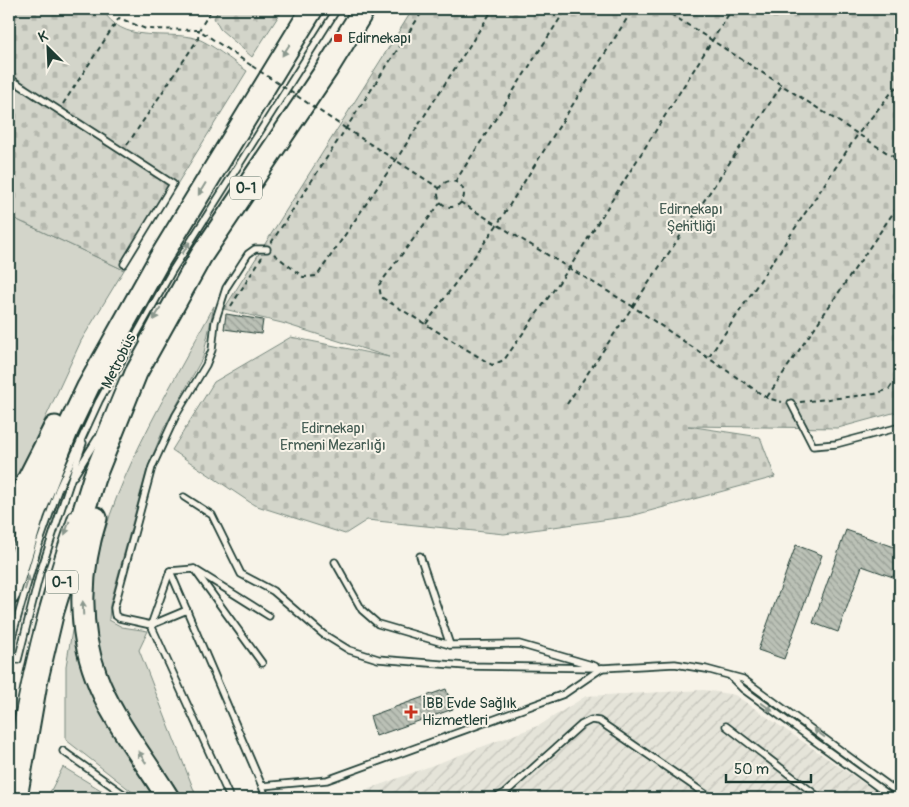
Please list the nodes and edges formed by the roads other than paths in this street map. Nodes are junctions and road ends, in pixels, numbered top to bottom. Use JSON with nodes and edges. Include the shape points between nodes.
{"nodes":[{"id":1,"x":312,"y":9,"type":"edge"},
{"id":2,"x":337,"y":9,"type":"edge"},
{"id":3,"x":364,"y":9,"type":"edge"},
{"id":4,"x":342,"y":30,"type":"dead end"},
{"id":5,"x":333,"y":45,"type":"dead end"},
{"id":6,"x":9,"y":78,"type":"edge"},
{"id":7,"x":267,"y":249,"type":"road end"},
{"id":8,"x":124,"y":264,"type":"dead end"},
{"id":9,"x":165,"y":300,"type":"dead end"},
{"id":10,"x":117,"y":334,"type":"junction"},
{"id":11,"x":137,"y":351,"type":"dead end"},
{"id":12,"x":130,"y":375,"type":"junction"},
{"id":13,"x":791,"y":403,"type":"road end"},
{"id":14,"x":900,"y":427,"type":"edge"},
{"id":15,"x":87,"y":429,"type":"junction"},
{"id":16,"x":102,"y":430,"type":"junction"},
{"id":17,"x":50,"y":438,"type":"junction"},
{"id":18,"x":89,"y":466,"type":"dead end"},
{"id":19,"x":70,"y":482,"type":"junction"},
{"id":20,"x":184,"y":497,"type":"dead end"},
{"id":21,"x":73,"y":512,"type":"dead end"},
{"id":22,"x":9,"y":527,"type":"edge"},
{"id":23,"x":9,"y":546,"type":"edge"},
{"id":24,"x":420,"y":556,"type":"dead end"},
{"id":25,"x":335,"y":562,"type":"dead end"},
{"id":26,"x":194,"y":569,"type":"junction"},
{"id":27,"x":170,"y":571,"type":"junction"},
{"id":28,"x":9,"y":594,"type":"edge"},
{"id":29,"x":187,"y":610,"type":"junction"},
{"id":30,"x":269,"y":616,"type":"dead end"},
{"id":31,"x":151,"y":625,"type":"junction"},
{"id":32,"x":450,"y":644,"type":"junction"},
{"id":33,"x":9,"y":647,"type":"edge"},
{"id":34,"x":18,"y":660,"type":"dead end"},
{"id":35,"x":262,"y":663,"type":"dead end"},
{"id":36,"x":602,"y":668,"type":"junction"},
{"id":37,"x":730,"y":676,"type":"junction"},
{"id":38,"x":726,"y":726,"type":"dead end"},
{"id":39,"x":63,"y":751,"type":"dead end"},
{"id":40,"x":9,"y":770,"type":"edge"},
{"id":41,"x":262,"y":786,"type":"junction"},
{"id":42,"x":900,"y":794,"type":"edge"},
{"id":43,"x":16,"y":798,"type":"edge"},
{"id":44,"x":129,"y":798,"type":"edge"},
{"id":45,"x":168,"y":798,"type":"edge"},
{"id":46,"x":230,"y":798,"type":"edge"},
{"id":47,"x":266,"y":798,"type":"edge"},
{"id":48,"x":495,"y":798,"type":"edge"},
{"id":49,"x":711,"y":798,"type":"edge"},
{"id":50,"x":820,"y":798,"type":"edge"},
{"id":51,"x":893,"y":798,"type":"edge"}],
"edges":[{"from":1,"to":10,"type":"highway","number":"O-1","one_way":true},
{"from":15,"to":2,"type":"lane","name":"Metrobüs","one_way":true,"via":[[172,270]]},
{"from":3,"to":12,"type":"highway","number":"O-1","via":[[200,256]]},
{"from":4,"to":5,"type":"lane"},
{"from":6,"to":8,"type":"lane","via":[[173,184]]},
{"from":7,"to":31,"type":"lane","via":[[255,249],[248,254],[226,288],[206,365],[176,415],[152,468],[114,608],[118,618]]},
{"from":9,"to":11,"type":"lane","name":"Metrobüs","one_way":true},
{"from":10,"to":17,"type":"highway","via":[[84,373]]},
{"from":10,"to":28,"type":"highway","number":"O-1","via":[[60,449],[34,513]]},
{"from":12,"to":16,"type":"lane","name":"Metrobüs"},
{"from":12,"to":43,"type":"highway","number":"O-1","via":[[53,611],[34,693]]},
{"from":45,"to":12,"type":"highway","one_way":true,"via":[[101,688],[84,620],[87,552],[125,422]]},
{"from":13,"to":14,"type":"lane","via":[[813,446],[836,444]]},
{"from":15,"to":19,"type":"lane"},
{"from":33,"to":15,"type":"lane","name":"Metrobüs","one_way":true,"via":[[58,490]]},
{"from":16,"to":18,"type":"lane","name":"Metrobüs"},
{"from":16,"to":19,"type":"lane"},
{"from":17,"to":22,"type":"highway","via":[[26,484]]},
{"from":17,"to":23,"type":"highway"},
{"from":19,"to":34,"type":"lane","via":[[40,572]]},
{"from":20,"to":36,"type":"lane","via":[[212,515],[240,574],[273,591],[322,634],[349,650],[378,659],[466,666]]},
{"from":21,"to":40,"type":"lane","one_way":true,"via":[[29,659]]},
{"from":24,"to":32,"type":"lane"},
{"from":25,"to":32,"type":"lane","via":[[362,610],[378,624]]},
{"from":26,"to":27,"type":"lane"},
{"from":26,"to":30,"type":"lane"},
{"from":26,"to":35,"type":"lane"},
{"from":27,"to":29,"type":"lane"},
{"from":27,"to":31,"type":"lane"},
{"from":29,"to":31,"type":"lane"},
{"from":29,"to":41,"type":"lane"},
{"from":31,"to":46,"type":"lane"},
{"from":32,"to":36,"type":"lane","via":[[519,644]]},
{"from":36,"to":37,"type":"lane","via":[[675,664]]},
{"from":36,"to":41,"type":"lane","via":[[564,694],[327,780]]},
{"from":42,"to":37,"type":"lane","one_way":true,"via":[[743,679]]},
{"from":37,"to":51,"type":"lane","one_way":true,"via":[[742,689]]},
{"from":38,"to":50,"type":"lane"},
{"from":39,"to":44,"type":"lane"},
{"from":41,"to":47,"type":"lane"},
{"from":48,"to":49,"type":"lane","via":[[591,720],[599,721]]}]}
